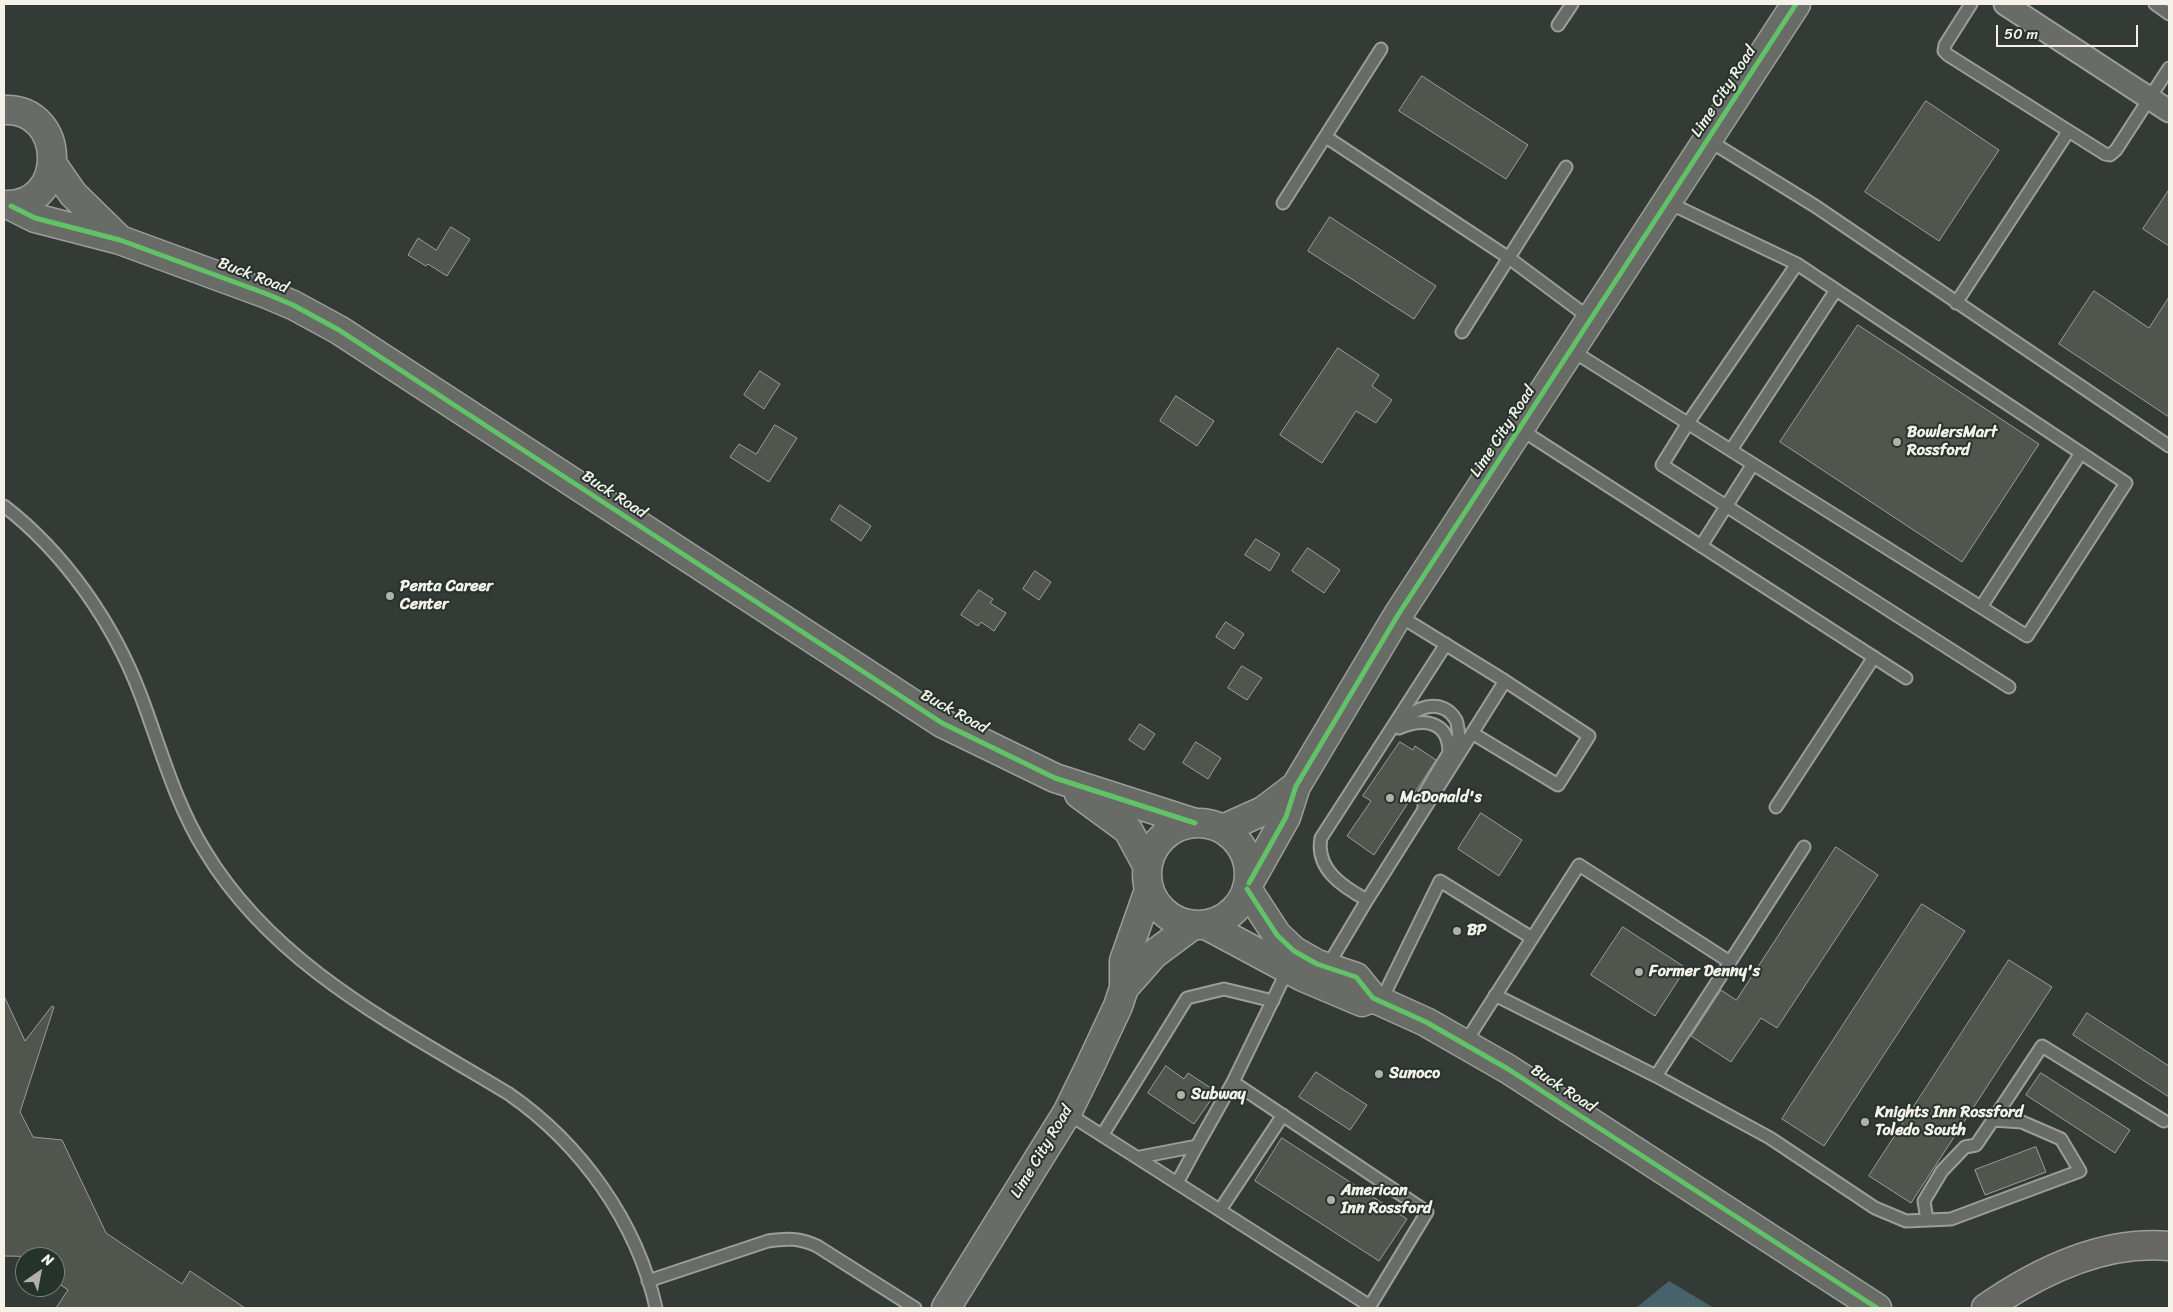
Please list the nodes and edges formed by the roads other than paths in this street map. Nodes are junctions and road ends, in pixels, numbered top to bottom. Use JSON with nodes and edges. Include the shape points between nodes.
{"nodes":[{"id":1,"x":1572,"y":4,"type":"edge"},
{"id":2,"x":1796,"y":4,"type":"edge"},
{"id":3,"x":1971,"y":4,"type":"edge"},
{"id":4,"x":2005,"y":4,"type":"edge"},
{"id":5,"x":2155,"y":4,"type":"edge"},
{"id":6,"x":2169,"y":14,"type":"edge"},
{"id":7,"x":1558,"y":25,"type":"dead end"},
{"id":8,"x":1381,"y":49,"type":"dead end"},
{"id":9,"x":2169,"y":68,"type":"edge"},
{"id":10,"x":2150,"y":98,"type":"junction"},
{"id":11,"x":6,"y":108,"type":"edge"},
{"id":12,"x":2169,"y":110,"type":"edge"},
{"id":13,"x":2068,"y":132,"type":"junction"},
{"id":14,"x":1326,"y":137,"type":"junction"},
{"id":15,"x":1708,"y":140,"type":"junction"},
{"id":16,"x":53,"y":164,"type":"junction"},
{"id":17,"x":1566,"y":167,"type":"dead end"},
{"id":18,"x":1667,"y":202,"type":"junction"},
{"id":19,"x":1283,"y":203,"type":"dead end"},
{"id":20,"x":7,"y":205,"type":"edge"},
{"id":21,"x":120,"y":240,"type":"junction"},
{"id":22,"x":1509,"y":258,"type":"junction"},
{"id":23,"x":1796,"y":264,"type":"junction"},
{"id":24,"x":1836,"y":290,"type":"junction"},
{"id":25,"x":1956,"y":303,"type":"junction"},
{"id":26,"x":1591,"y":319,"type":"junction"},
{"id":27,"x":1462,"y":332,"type":"dead end"},
{"id":28,"x":1571,"y":350,"type":"junction"},
{"id":29,"x":1688,"y":423,"type":"junction"},
{"id":30,"x":1520,"y":429,"type":"junction"},
{"id":31,"x":2169,"y":446,"type":"edge"},
{"id":32,"x":1731,"y":450,"type":"junction"},
{"id":33,"x":2080,"y":453,"type":"junction"},
{"id":34,"x":1753,"y":464,"type":"junction"},
{"id":35,"x":4,"y":506,"type":"edge"},
{"id":36,"x":1726,"y":506,"type":"junction"},
{"id":37,"x":1701,"y":546,"type":"junction"},
{"id":38,"x":1981,"y":607,"type":"junction"},
{"id":39,"x":1398,"y":614,"type":"junction"},
{"id":40,"x":1446,"y":644,"type":"junction"},
{"id":41,"x":1874,"y":657,"type":"junction"},
{"id":42,"x":1906,"y":678,"type":"dead end"},
{"id":43,"x":1505,"y":680,"type":"junction"},
{"id":44,"x":2009,"y":687,"type":"dead end"},
{"id":45,"x":1398,"y":728,"type":"junction"},
{"id":46,"x":1472,"y":732,"type":"junction"},
{"id":47,"x":1450,"y":753,"type":"junction"},
{"id":48,"x":1055,"y":778,"type":"junction"},
{"id":49,"x":1296,"y":786,"type":"junction"},
{"id":50,"x":1776,"y":807,"type":"dead end"},
{"id":51,"x":1424,"y":811,"type":"junction"},
{"id":52,"x":1195,"y":822,"type":"junction"},
{"id":53,"x":1328,"y":825,"type":"junction"},
{"id":54,"x":1223,"y":829,"type":"junction"},
{"id":55,"x":1804,"y":847,"type":"dead end"},
{"id":56,"x":1148,"y":877,"type":"junction"},
{"id":57,"x":1248,"y":886,"type":"junction"},
{"id":58,"x":1367,"y":900,"type":"junction"},
{"id":59,"x":1200,"y":925,"type":"junction"},
{"id":60,"x":1532,"y":938,"type":"junction"},
{"id":61,"x":1730,"y":962,"type":"junction"},
{"id":62,"x":1327,"y":968,"type":"junction"},
{"id":63,"x":1288,"y":969,"type":"junction"},
{"id":64,"x":1124,"y":988,"type":"junction"},
{"id":65,"x":1495,"y":995,"type":"junction"},
{"id":66,"x":1377,"y":1000,"type":"junction"},
{"id":67,"x":1273,"y":1001,"type":"junction"},
{"id":68,"x":1465,"y":1043,"type":"junction"},
{"id":69,"x":1656,"y":1076,"type":"junction"},
{"id":70,"x":1233,"y":1082,"type":"junction"},
{"id":71,"x":1067,"y":1113,"type":"junction"},
{"id":72,"x":1283,"y":1115,"type":"junction"},
{"id":73,"x":1993,"y":1120,"type":"junction"},
{"id":74,"x":2164,"y":1121,"type":"dead end"},
{"id":75,"x":1103,"y":1134,"type":"junction"},
{"id":76,"x":1197,"y":1146,"type":"junction"},
{"id":77,"x":1140,"y":1157,"type":"junction"},
{"id":78,"x":1177,"y":1183,"type":"junction"},
{"id":79,"x":1220,"y":1210,"type":"junction"},
{"id":80,"x":1927,"y":1220,"type":"junction"},
{"id":81,"x":2169,"y":1246,"type":"edge"},
{"id":82,"x":648,"y":1281,"type":"junction"},
{"id":83,"x":656,"y":1308,"type":"edge"},
{"id":84,"x":915,"y":1308,"type":"edge"},
{"id":85,"x":946,"y":1308,"type":"edge"},
{"id":86,"x":1877,"y":1308,"type":"edge"},
{"id":87,"x":1986,"y":1308,"type":"edge"}],
"edges":[{"from":1,"to":7,"type":"lane"},
{"from":2,"to":15,"type":"street","name":"Lime City Road"},
{"from":3,"to":13,"type":"lane","via":[[1944,50],[1948,56]]},
{"from":4,"to":10,"type":"street"},
{"from":5,"to":6,"type":"lane"},
{"from":8,"to":14,"type":"lane"},
{"from":9,"to":10,"type":"lane"},
{"from":10,"to":12,"type":"street"},
{"from":10,"to":13,"type":"lane","via":[[2110,156]]},
{"from":11,"to":16,"type":"street","via":[[25,114],[38,123],[53,149]]},
{"from":13,"to":25,"type":"lane"},
{"from":14,"to":19,"type":"lane"},
{"from":14,"to":22,"type":"lane"},
{"from":15,"to":18,"type":"street","name":"Lime City Road"},
{"from":15,"to":25,"type":"lane","via":[[1815,206]]},
{"from":16,"to":20,"type":"street","via":[[48,180],[39,192],[26,201]]},
{"from":16,"to":21,"type":"street","via":[[73,194]]},
{"from":17,"to":22,"type":"lane"},
{"from":18,"to":23,"type":"lane"},
{"from":18,"to":26,"type":"street","name":"Lime City Road"},
{"from":20,"to":21,"type":"street","name":"Buck Road","via":[[55,225]]},
{"from":21,"to":48,"type":"street","name":"Buck Road","via":[[267,294],[315,316],[942,723]]},
{"from":22,"to":26,"type":"lane"},
{"from":22,"to":27,"type":"lane"},
{"from":23,"to":24,"type":"lane"},
{"from":23,"to":29,"type":"lane"},
{"from":24,"to":32,"type":"lane"},
{"from":24,"to":33,"type":"lane"},
{"from":25,"to":31,"type":"lane"},
{"from":26,"to":28,"type":"street","name":"Lime City Road"},
{"from":28,"to":29,"type":"lane"},
{"from":28,"to":30,"type":"street","name":"Lime City Road"},
{"from":29,"to":32,"type":"lane"},
{"from":29,"to":36,"type":"lane","via":[[1662,465]]},
{"from":30,"to":37,"type":"lane"},
{"from":30,"to":39,"type":"street","name":"Lime City Road"},
{"from":32,"to":34,"type":"lane"},
{"from":33,"to":38,"type":"lane"},
{"from":33,"to":38,"type":"lane","via":[[2126,483],[2027,636]]},
{"from":34,"to":36,"type":"lane"},
{"from":34,"to":38,"type":"lane"},
{"from":35,"to":82,"type":"lane","via":[[56,556],[102,617],[140,694],[178,801],[205,851],[238,898],[310,969],[360,1004],[509,1094],[544,1121],[568,1144],[606,1194],[635,1246]]},
{"from":36,"to":37,"type":"lane"},
{"from":36,"to":44,"type":"lane"},
{"from":37,"to":41,"type":"lane"},
{"from":39,"to":40,"type":"lane"},
{"from":39,"to":49,"type":"street","name":"Lime City Road"},
{"from":40,"to":43,"type":"lane"},
{"from":40,"to":53,"type":"lane"},
{"from":41,"to":42,"type":"lane"},
{"from":41,"to":50,"type":"lane"},
{"from":43,"to":46,"type":"lane"},
{"from":43,"to":46,"type":"lane","via":[[1589,736],[1558,785]]},
{"from":45,"to":47,"type":"lane","via":[[1412,723],[1435,724],[1444,731]]},
{"from":45,"to":47,"type":"lane","via":[[1405,717],[1420,708],[1433,706],[1445,709],[1456,721],[1459,736]]},
{"from":45,"to":53,"type":"lane","via":[[1340,817]]},
{"from":46,"to":51,"type":"lane"},
{"from":47,"to":51,"type":"lane","via":[[1424,794]]},
{"from":48,"to":52,"type":"street","name":"Buck Road"},
{"from":48,"to":56,"type":"street","name":"Buck Road","via":[[1128,830]]},
{"from":49,"to":54,"type":"street","name":"Lime City Road","via":[[1263,811]]},
{"from":49,"to":57,"type":"street","name":"Lime City Road","via":[[1286,817]]},
{"from":51,"to":58,"type":"lane"},
{"from":52,"to":54,"type":"street"},
{"from":52,"to":56,"type":"street","via":[[1162,836],[1152,849]]},
{"from":53,"to":58,"type":"lane","via":[[1319,847],[1328,871],[1352,892]]},
{"from":54,"to":57,"type":"street","via":[[1239,843],[1246,856],[1250,870]]},
{"from":55,"to":61,"type":"lane"},
{"from":56,"to":59,"type":"street","via":[[1162,910],[1174,920]]},
{"from":56,"to":64,"type":"street","name":"Lime City Road","via":[[1124,961]]},
{"from":57,"to":59,"type":"street","via":[[1234,911],[1222,920]]},
{"from":57,"to":62,"type":"street","name":"Buck Road","via":[[1276,935],[1294,951]]},
{"from":58,"to":62,"type":"lane"},
{"from":59,"to":63,"type":"street","name":"Buck Road"},
{"from":59,"to":64,"type":"street","name":"Lime City Road","via":[[1154,954]]},
{"from":60,"to":61,"type":"lane","via":[[1579,865]]},
{"from":60,"to":65,"type":"lane"},
{"from":60,"to":66,"type":"lane","via":[[1440,881]]},
{"from":61,"to":69,"type":"lane"},
{"from":62,"to":66,"type":"street","name":"Buck Road","via":[[1356,977]]},
{"from":63,"to":66,"type":"street","name":"Buck Road","via":[[1362,1002]]},
{"from":63,"to":67,"type":"lane"},
{"from":64,"to":71,"type":"street","name":"Lime City Road"},
{"from":65,"to":68,"type":"lane"},
{"from":65,"to":69,"type":"lane"},
{"from":66,"to":68,"type":"street","name":"Buck Road"},
{"from":67,"to":70,"type":"lane"},
{"from":67,"to":75,"type":"lane","via":[[1224,988],[1187,998]]},
{"from":68,"to":86,"type":"street","name":"Buck Road","via":[[1549,1094]]},
{"from":69,"to":80,"type":"lane","via":[[1770,1138],[1875,1208],[1906,1221]]},
{"from":70,"to":72,"type":"lane"},
{"from":70,"to":76,"type":"lane"},
{"from":71,"to":75,"type":"lane"},
{"from":71,"to":85,"type":"street","name":"Lime City Road"},
{"from":72,"to":79,"type":"lane"},
{"from":72,"to":79,"type":"lane","via":[[1427,1212],[1370,1306]]},
{"from":73,"to":74,"type":"lane","via":[[2042,1046]]},
{"from":73,"to":80,"type":"lane","via":[[1976,1145],[1965,1147],[1942,1171],[1924,1200]]},
{"from":73,"to":80,"type":"lane","via":[[2022,1122],[2061,1139],[2080,1172],[1951,1219]]},
{"from":75,"to":77,"type":"lane"},
{"from":76,"to":77,"type":"lane"},
{"from":76,"to":78,"type":"lane"},
{"from":77,"to":78,"type":"lane"},
{"from":78,"to":79,"type":"lane"},
{"from":81,"to":87,"type":"highway","via":[[2156,1244],[2100,1252],[2043,1274]]},
{"from":82,"to":83,"type":"lane"},
{"from":82,"to":84,"type":"lane","via":[[768,1241],[788,1238],[805,1240],[817,1246]]}]}
